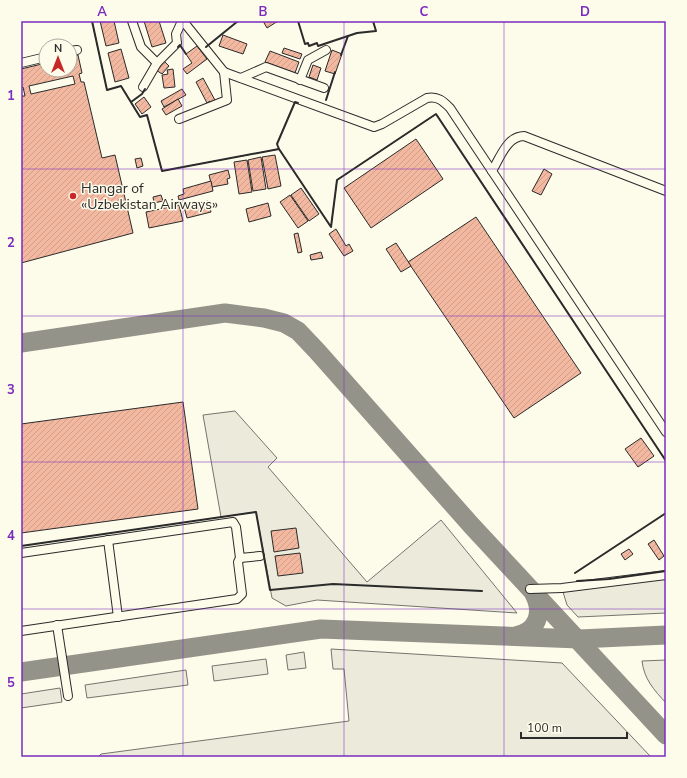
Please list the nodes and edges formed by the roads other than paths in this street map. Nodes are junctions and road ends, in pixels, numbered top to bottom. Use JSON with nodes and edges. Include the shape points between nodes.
{"nodes":[{"id":1,"x":132,"y":21,"type":"edge"},
{"id":2,"x":182,"y":21,"type":"edge"},
{"id":3,"x":326,"y":50,"type":"dead end"},
{"id":4,"x":38,"y":59,"type":"edge"},
{"id":5,"x":21,"y":63,"type":"edge"},
{"id":6,"x":157,"y":63,"type":"junction"},
{"id":7,"x":224,"y":72,"type":"junction"},
{"id":8,"x":241,"y":78,"type":"junction"},
{"id":9,"x":300,"y":80,"type":"junction"},
{"id":10,"x":143,"y":87,"type":"dead end"},
{"id":11,"x":324,"y":88,"type":"dead end"},
{"id":12,"x":179,"y":119,"type":"dead end"},
{"id":13,"x":492,"y":171,"type":"junction"},
{"id":14,"x":666,"y":191,"type":"edge"},
{"id":15,"x":663,"y":422,"type":"edge"},
{"id":16,"x":666,"y":432,"type":"edge"},
{"id":17,"x":108,"y":540,"type":"junction"},
{"id":18,"x":21,"y":553,"type":"edge"},
{"id":19,"x":260,"y":556,"type":"dead end"},
{"id":20,"x":240,"y":558,"type":"junction"},
{"id":21,"x":666,"y":575,"type":"edge"},
{"id":22,"x":530,"y":589,"type":"dead end"},
{"id":23,"x":118,"y":617,"type":"junction"},
{"id":24,"x":57,"y":625,"type":"junction"},
{"id":25,"x":21,"y":630,"type":"edge"},
{"id":26,"x":68,"y":696,"type":"dead end"}],
"edges":[{"from":1,"to":6,"type":"street","via":[[141,47]]},
{"from":2,"to":6,"type":"street","via":[[176,34],[177,43]]},
{"from":2,"to":7,"type":"street"},
{"from":3,"to":9,"type":"street","via":[[308,60]]},
{"from":4,"to":5,"type":"street"},
{"from":6,"to":10,"type":"street"},
{"from":7,"to":8,"type":"street"},
{"from":7,"to":12,"type":"street","via":[[227,100]]},
{"from":8,"to":9,"type":"street","via":[[266,67]]},
{"from":8,"to":13,"type":"street","via":[[374,127],[427,98],[437,98],[450,108]]},
{"from":9,"to":11,"type":"street"},
{"from":13,"to":14,"type":"street","via":[[510,141],[524,136]]},
{"from":13,"to":15,"type":"street"},
{"from":15,"to":16,"type":"street"},
{"from":17,"to":18,"type":"street"},
{"from":17,"to":20,"type":"street","via":[[233,522]]},
{"from":17,"to":23,"type":"street"},
{"from":19,"to":20,"type":"street"},
{"from":20,"to":23,"type":"street","via":[[240,598]]},
{"from":21,"to":22,"type":"street","via":[[562,588]]},
{"from":23,"to":24,"type":"street"},
{"from":24,"to":25,"type":"street"},
{"from":24,"to":26,"type":"street"}]}
